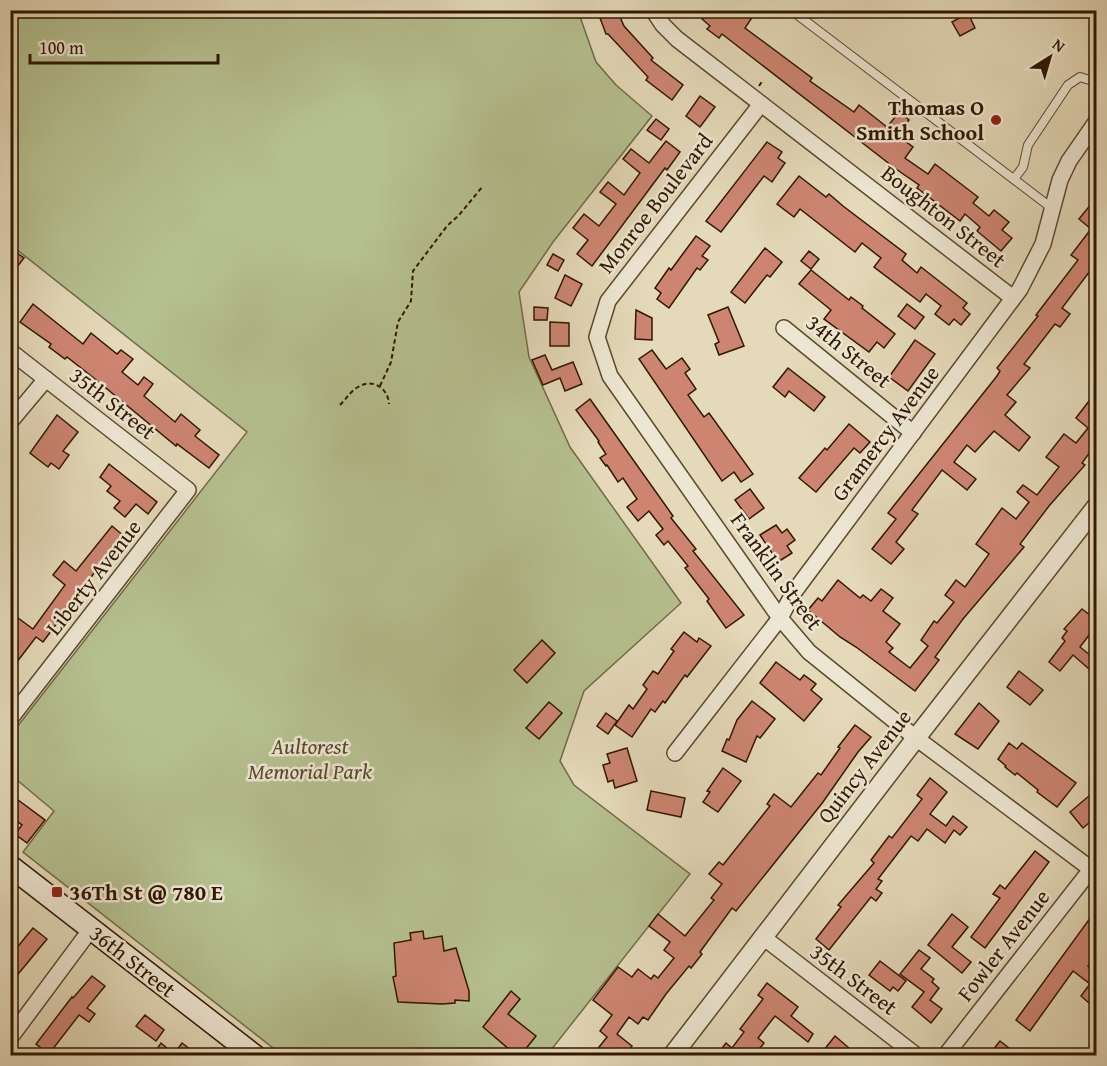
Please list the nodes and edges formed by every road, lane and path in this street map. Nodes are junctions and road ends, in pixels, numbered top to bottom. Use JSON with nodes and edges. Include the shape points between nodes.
{"nodes":[{"id":1,"x":653,"y":10,"type":"edge"},
{"id":2,"x":791,"y":10,"type":"edge"},
{"id":3,"x":1096,"y":82,"type":"edge"},
{"id":4,"x":761,"y":104,"type":"junction"},
{"id":5,"x":1096,"y":122,"type":"edge"},
{"id":6,"x":1014,"y":179,"type":"junction"},
{"id":7,"x":483,"y":186,"type":"dead end"},
{"id":8,"x":1053,"y":209,"type":"junction"},
{"id":9,"x":1013,"y":298,"type":"junction"},
{"id":10,"x":784,"y":328,"type":"dead end"},
{"id":11,"x":597,"y":337,"type":"joint"},
{"id":12,"x":10,"y":351,"type":"edge"},
{"id":13,"x":46,"y":378,"type":"junction"},
{"id":14,"x":380,"y":386,"type":"junction"},
{"id":15,"x":389,"y":404,"type":"dead end"},
{"id":16,"x":340,"y":405,"type":"dead end"},
{"id":17,"x":10,"y":422,"type":"edge"},
{"id":18,"x":913,"y":433,"type":"junction"},
{"id":19,"x":188,"y":490,"type":"joint"},
{"id":20,"x":1096,"y":507,"type":"edge"},
{"id":21,"x":780,"y":618,"type":"junction"},
{"id":22,"x":10,"y":719,"type":"edge"},
{"id":23,"x":916,"y":738,"type":"junction"},
{"id":24,"x":675,"y":753,"type":"dead end"},
{"id":25,"x":10,"y":866,"type":"edge"},
{"id":26,"x":1094,"y":866,"type":"edge"},
{"id":27,"x":92,"y":929,"type":"junction"},
{"id":28,"x":763,"y":937,"type":"junction"},
{"id":29,"x":10,"y":1038,"type":"edge"},
{"id":30,"x":250,"y":1054,"type":"edge"},
{"id":31,"x":672,"y":1056,"type":"edge"},
{"id":32,"x":917,"y":1056,"type":"edge"},
{"id":33,"x":945,"y":1056,"type":"edge"}],
"edges":[{"from":1,"to":4,"type":"street","name":"Boughton Street","via":[[677,39]]},
{"from":2,"to":6,"type":"lane"},
{"from":3,"to":6,"type":"lane","via":[[1080,77],[1068,85],[1028,145],[1023,167]]},
{"from":4,"to":9,"type":"street","name":"Boughton Street"},
{"from":4,"to":11,"type":"street","name":"Monroe Boulevard","via":[[608,301]]},
{"from":5,"to":8,"type":"street","name":"Gramercy Avenue","via":[[1069,161]]},
{"from":6,"to":8,"type":"lane"},
{"from":7,"to":14,"type":"path","via":[[412,271],[411,301],[398,322],[391,362]]},
{"from":8,"to":9,"type":"street","name":"Gramercy Avenue","via":[[1033,267]]},
{"from":9,"to":18,"type":"street","name":"Gramercy Avenue"},
{"from":10,"to":18,"type":"street","name":"34th Street"},
{"from":11,"to":21,"type":"street","name":"Franklin Street","via":[[610,376]]},
{"from":12,"to":13,"type":"street","name":"35th Street"},
{"from":13,"to":17,"type":"street"},
{"from":13,"to":19,"type":"street","name":"35th Street"},
{"from":14,"to":15,"type":"path","via":[[387,392]]},
{"from":14,"to":16,"type":"path","via":[[357,388]]},
{"from":18,"to":21,"type":"street","name":"Gramercy Avenue","via":[[794,592]]},
{"from":19,"to":22,"type":"street","name":"Liberty Avenue"},
{"from":20,"to":23,"type":"street","name":"Quincy Avenue"},
{"from":21,"to":23,"type":"street","name":"Franklin Street","via":[[809,652]]},
{"from":21,"to":24,"type":"street","name":"Gramercy Avenue"},
{"from":23,"to":26,"type":"street","name":"Franklin Street"},
{"from":23,"to":28,"type":"street","name":"Quincy Avenue"},
{"from":25,"to":27,"type":"main road","name":"36th Street"},
{"from":26,"to":33,"type":"street","name":"Fowler Avenue"},
{"from":27,"to":29,"type":"street"},
{"from":27,"to":30,"type":"main road","name":"36th Street"},
{"from":28,"to":31,"type":"street","name":"Quincy Avenue"},
{"from":28,"to":32,"type":"street","name":"35th Street"}]}
